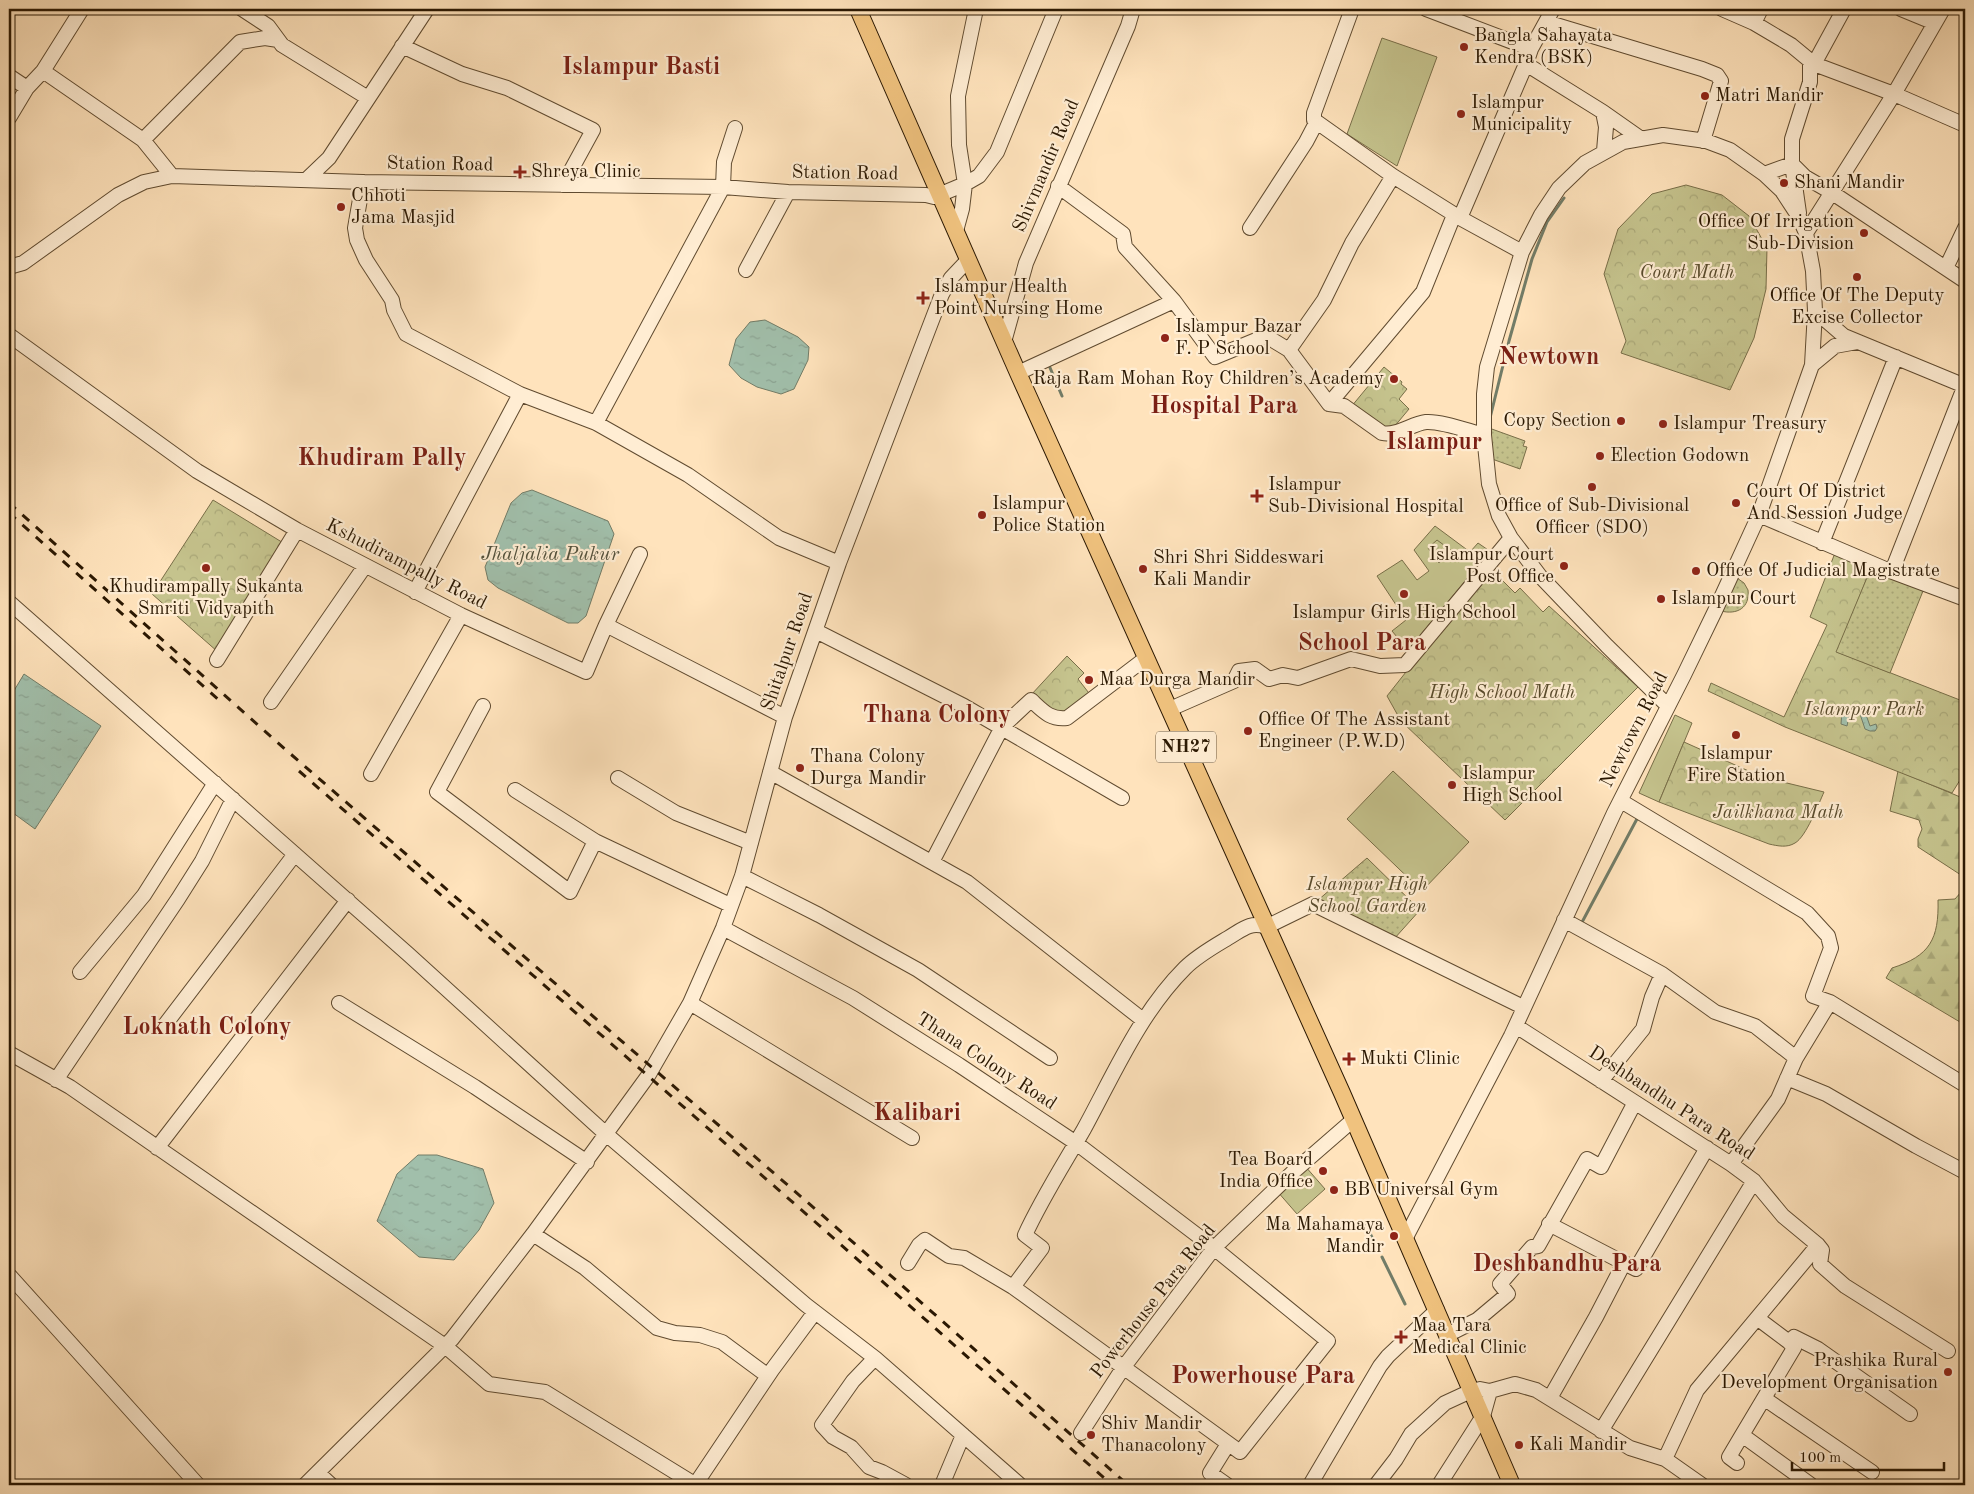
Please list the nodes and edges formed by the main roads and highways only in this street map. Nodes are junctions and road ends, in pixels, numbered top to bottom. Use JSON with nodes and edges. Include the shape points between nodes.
{"nodes":[{"id":1,"x":858,"y":9,"type":"edge"},
{"id":2,"x":1512,"y":1485,"type":"edge"}],
"edges":[{"from":1,"to":2,"type":"main road","number":"NH27","via":[[933,195],[956,231],[1353,1120]]}]}
